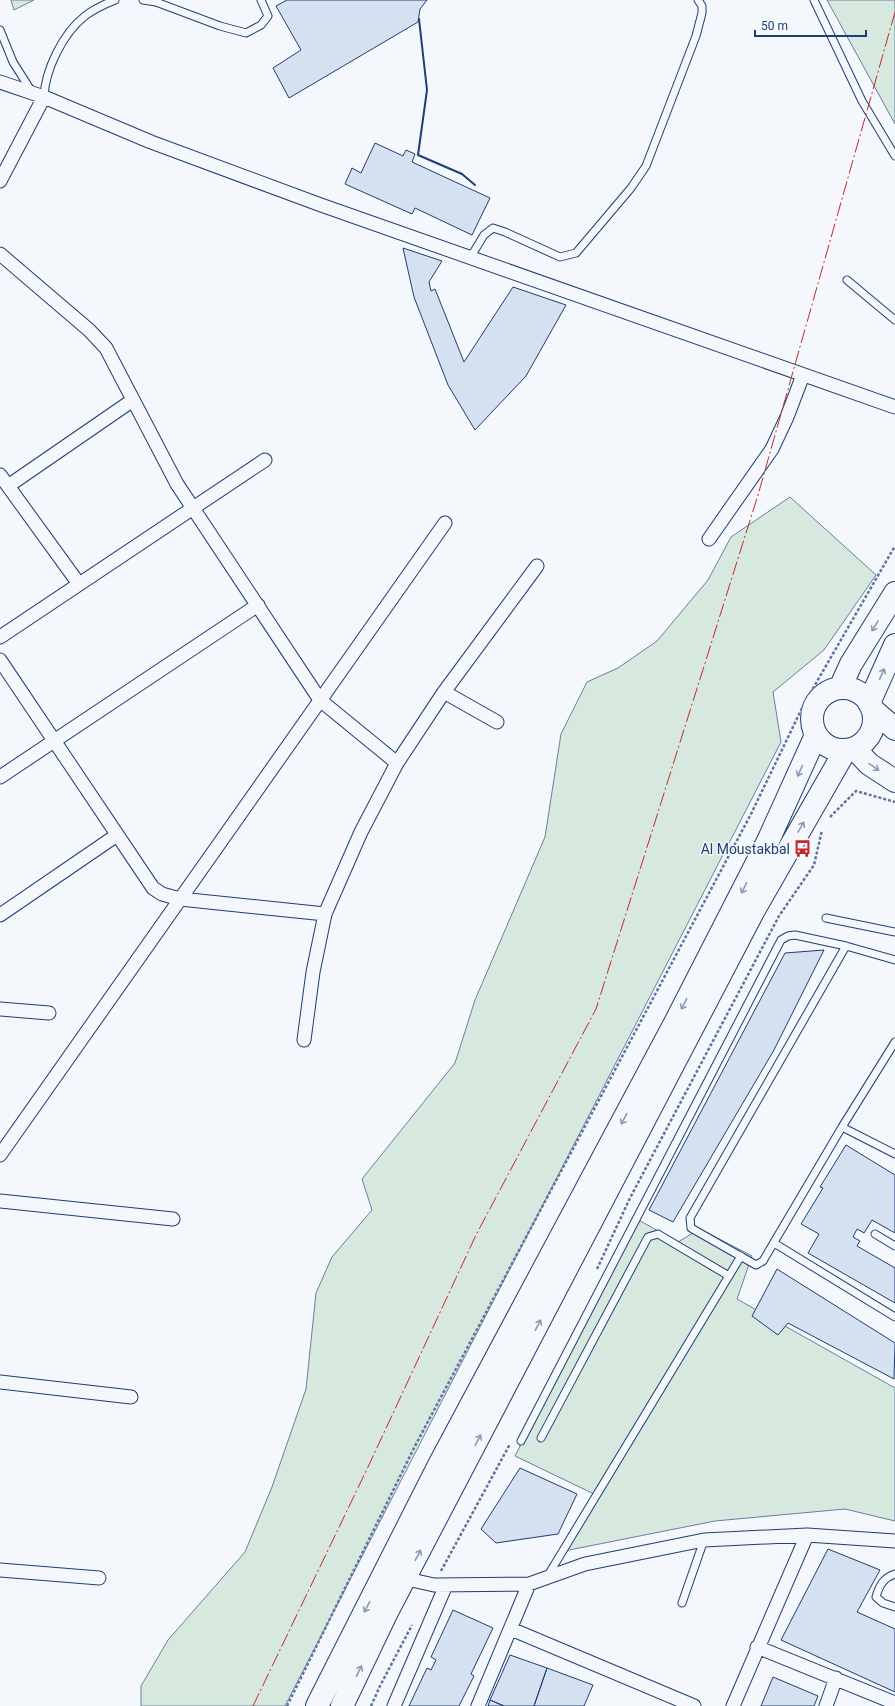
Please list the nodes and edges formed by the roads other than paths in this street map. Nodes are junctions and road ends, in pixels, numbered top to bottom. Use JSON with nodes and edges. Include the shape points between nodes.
{"nodes":[{"id":1,"x":116,"y":0,"type":"edge"},
{"id":2,"x":143,"y":0,"type":"edge"},
{"id":3,"x":260,"y":0,"type":"edge"},
{"id":4,"x":698,"y":0,"type":"edge"},
{"id":5,"x":814,"y":0,"type":"edge"},
{"id":6,"x":157,"y":1,"type":"edge"},
{"id":7,"x":0,"y":30,"type":"edge"},
{"id":8,"x":0,"y":82,"type":"edge"},
{"id":9,"x":38,"y":96,"type":"junction"},
{"id":10,"x":895,"y":156,"type":"edge"},
{"id":11,"x":0,"y":181,"type":"edge"},
{"id":12,"x":0,"y":254,"type":"edge"},
{"id":13,"x":470,"y":258,"type":"junction"},
{"id":14,"x":847,"y":280,"type":"dead end"},
{"id":15,"x":895,"y":320,"type":"edge"},
{"id":16,"x":803,"y":375,"type":"junction"},
{"id":17,"x":133,"y":400,"type":"junction"},
{"id":18,"x":895,"y":407,"type":"edge"},
{"id":19,"x":265,"y":460,"type":"dead end"},
{"id":20,"x":0,"y":475,"type":"edge"},
{"id":21,"x":8,"y":486,"type":"junction"},
{"id":22,"x":194,"y":508,"type":"junction"},
{"id":23,"x":445,"y":523,"type":"dead end"},
{"id":24,"x":709,"y":539,"type":"dead end"},
{"id":25,"x":537,"y":566,"type":"dead end"},
{"id":26,"x":79,"y":584,"type":"junction"},
{"id":27,"x":895,"y":593,"type":"edge"},
{"id":28,"x":258,"y":605,"type":"junction"},
{"id":29,"x":0,"y":637,"type":"edge"},
{"id":30,"x":895,"y":645,"type":"edge"},
{"id":31,"x":0,"y":660,"type":"edge"},
{"id":32,"x":840,"y":688,"type":"junction"},
{"id":33,"x":444,"y":692,"type":"junction"},
{"id":34,"x":320,"y":700,"type":"junction"},
{"id":35,"x":870,"y":706,"type":"junction"},
{"id":36,"x":497,"y":722,"type":"dead end"},
{"id":37,"x":895,"y":729,"type":"edge"},
{"id":38,"x":816,"y":736,"type":"junction"},
{"id":39,"x":54,"y":741,"type":"junction"},
{"id":40,"x":850,"y":750,"type":"junction"},
{"id":41,"x":397,"y":763,"type":"junction"},
{"id":42,"x":0,"y":777,"type":"edge"},
{"id":43,"x":895,"y":781,"type":"edge"},
{"id":44,"x":117,"y":835,"type":"junction"},
{"id":45,"x":180,"y":899,"type":"junction"},
{"id":46,"x":325,"y":914,"type":"junction"},
{"id":47,"x":0,"y":915,"type":"edge"},
{"id":48,"x":826,"y":918,"type":"dead end"},
{"id":49,"x":895,"y":932,"type":"edge"},
{"id":50,"x":846,"y":946,"type":"junction"},
{"id":51,"x":895,"y":960,"type":"edge"},
{"id":52,"x":0,"y":1009,"type":"edge"},
{"id":53,"x":49,"y":1013,"type":"dead end"},
{"id":54,"x":304,"y":1040,"type":"dead end"},
{"id":55,"x":895,"y":1042,"type":"edge"},
{"id":56,"x":842,"y":1127,"type":"junction"},
{"id":57,"x":895,"y":1154,"type":"edge"},
{"id":58,"x":0,"y":1155,"type":"edge"},
{"id":59,"x":0,"y":1201,"type":"edge"},
{"id":60,"x":173,"y":1219,"type":"dead end"},
{"id":61,"x":875,"y":1234,"type":"dead end"},
{"id":62,"x":774,"y":1243,"type":"junction"},
{"id":63,"x":895,"y":1246,"type":"edge"},
{"id":64,"x":740,"y":1256,"type":"junction"},
{"id":65,"x":729,"y":1276,"type":"junction"},
{"id":66,"x":895,"y":1317,"type":"edge"},
{"id":67,"x":0,"y":1382,"type":"edge"},
{"id":68,"x":131,"y":1397,"type":"dead end"},
{"id":69,"x":541,"y":1438,"type":"dead end"},
{"id":70,"x":520,"y":1441,"type":"dead end"},
{"id":71,"x":807,"y":1535,"type":"junction"},
{"id":72,"x":704,"y":1540,"type":"junction"},
{"id":73,"x":895,"y":1542,"type":"edge"},
{"id":74,"x":0,"y":1570,"type":"edge"},
{"id":75,"x":386,"y":1572,"type":"junction"},
{"id":76,"x":895,"y":1574,"type":"edge"},
{"id":77,"x":547,"y":1577,"type":"junction"},
{"id":78,"x":99,"y":1578,"type":"dead end"},
{"id":79,"x":406,"y":1580,"type":"junction"},
{"id":80,"x":529,"y":1584,"type":"junction"},
{"id":81,"x":446,"y":1585,"type":"junction"},
{"id":82,"x":682,"y":1603,"type":"dead end"},
{"id":83,"x":895,"y":1607,"type":"edge"},
{"id":84,"x":511,"y":1629,"type":"junction"},
{"id":85,"x":757,"y":1647,"type":"junction"},
{"id":86,"x":836,"y":1678,"type":"junction"},
{"id":87,"x":895,"y":1703,"type":"edge"},
{"id":88,"x":316,"y":1706,"type":"edge"},
{"id":89,"x":342,"y":1706,"type":"edge"},
{"id":90,"x":394,"y":1706,"type":"edge"},
{"id":91,"x":478,"y":1706,"type":"edge"},
{"id":92,"x":694,"y":1706,"type":"edge"},
{"id":93,"x":733,"y":1706,"type":"edge"},
{"id":94,"x":826,"y":1706,"type":"edge"}],
"edges":[{"from":1,"to":9,"type":"lane","via":[[96,8],[70,31]]},
{"from":2,"to":6,"type":"lane"},
{"from":3,"to":6,"type":"lane","via":[[268,16],[261,25],[246,33],[220,26]]},
{"from":4,"to":13,"type":"lane","via":[[702,6],[696,36],[646,166],[586,242],[576,253],[560,257],[492,228],[484,235]]},
{"from":5,"to":10,"type":"lane","via":[[862,102]]},
{"from":7,"to":9,"type":"lane","via":[[13,62]]},
{"from":8,"to":9,"type":"street"},
{"from":9,"to":11,"type":"street"},
{"from":9,"to":13,"type":"street","via":[[151,142]]},
{"from":12,"to":17,"type":"street","via":[[89,330],[106,348]]},
{"from":13,"to":16,"type":"street"},
{"from":14,"to":15,"type":"lane"},
{"from":16,"to":18,"type":"street"},
{"from":16,"to":24,"type":"street","via":[[772,449]]},
{"from":17,"to":21,"type":"street"},
{"from":17,"to":22,"type":"street","via":[[177,484]]},
{"from":19,"to":22,"type":"street"},
{"from":20,"to":21,"type":"street"},
{"from":21,"to":26,"type":"street"},
{"from":22,"to":26,"type":"street"},
{"from":22,"to":28,"type":"street"},
{"from":23,"to":34,"type":"street"},
{"from":25,"to":33,"type":"street"},
{"from":26,"to":29,"type":"street"},
{"from":27,"to":32,"type":"highway","one_way":true,"via":[[851,664]]},
{"from":28,"to":34,"type":"street"},
{"from":28,"to":39,"type":"street"},
{"from":35,"to":30,"type":"highway","one_way":true},
{"from":31,"to":39,"type":"street"},
{"from":32,"to":35,"type":"highway","via":[[852,689],[862,695]]},
{"from":32,"to":38,"type":"highway","via":[[823,694],[813,709],[812,727]]},
{"from":33,"to":36,"type":"street"},
{"from":33,"to":41,"type":"street"},
{"from":34,"to":41,"type":"street"},
{"from":34,"to":45,"type":"street"},
{"from":35,"to":37,"type":"highway"},
{"from":35,"to":40,"type":"highway","via":[[874,723],[871,732],[867,739]]},
{"from":38,"to":40,"type":"highway","via":[[824,745],[835,750]]},
{"from":38,"to":75,"type":"highway","one_way":true,"via":[[768,841],[689,995],[439,1465]]},
{"from":39,"to":42,"type":"street"},
{"from":39,"to":44,"type":"street"},
{"from":40,"to":43,"type":"highway","one_way":true},
{"from":79,"to":40,"type":"highway","one_way":true,"via":[[754,910]]},
{"from":41,"to":46,"type":"street","via":[[361,832]]},
{"from":44,"to":45,"type":"street","via":[[154,888],[162,894]]},
{"from":44,"to":47,"type":"street"},
{"from":45,"to":46,"type":"street"},
{"from":45,"to":58,"type":"street"},
{"from":46,"to":54,"type":"street","via":[[313,972]]},
{"from":48,"to":49,"type":"lane"},
{"from":50,"to":51,"type":"lane"},
{"from":50,"to":64,"type":"lane","via":[[690,1218],[691,1228]]},
{"from":50,"to":70,"type":"lane","via":[[795,935],[781,940]]},
{"from":52,"to":53,"type":"street"},
{"from":55,"to":56,"type":"lane"},
{"from":56,"to":57,"type":"lane"},
{"from":56,"to":62,"type":"lane"},
{"from":59,"to":60,"type":"street"},
{"from":61,"to":63,"type":"lane"},
{"from":62,"to":64,"type":"lane","via":[[760,1264],[756,1265]]},
{"from":62,"to":66,"type":"lane"},
{"from":64,"to":65,"type":"lane"},
{"from":65,"to":69,"type":"lane","via":[[658,1234],[648,1237]]},
{"from":65,"to":77,"type":"lane"},
{"from":67,"to":68,"type":"street"},
{"from":71,"to":72,"type":"street"},
{"from":71,"to":73,"type":"street"},
{"from":71,"to":85,"type":"street"},
{"from":72,"to":77,"type":"street","via":[[585,1564]]},
{"from":72,"to":82,"type":"lane"},
{"from":74,"to":78,"type":"street"},
{"from":75,"to":79,"type":"street"},
{"from":75,"to":88,"type":"highway","one_way":true},
{"from":76,"to":83,"type":"lane","via":[[883,1580],[876,1597],[883,1603]]},
{"from":77,"to":80,"type":"street"},
{"from":79,"to":81,"type":"street"},
{"from":89,"to":79,"type":"highway","one_way":true,"via":[[386,1614]]},
{"from":80,"to":81,"type":"street"},
{"from":80,"to":84,"type":"street"},
{"from":81,"to":90,"type":"street"},
{"from":84,"to":91,"type":"street"},
{"from":84,"to":92,"type":"street"},
{"from":85,"to":86,"type":"street"},
{"from":85,"to":93,"type":"street"},
{"from":86,"to":87,"type":"street"},
{"from":86,"to":94,"type":"street"}]}
